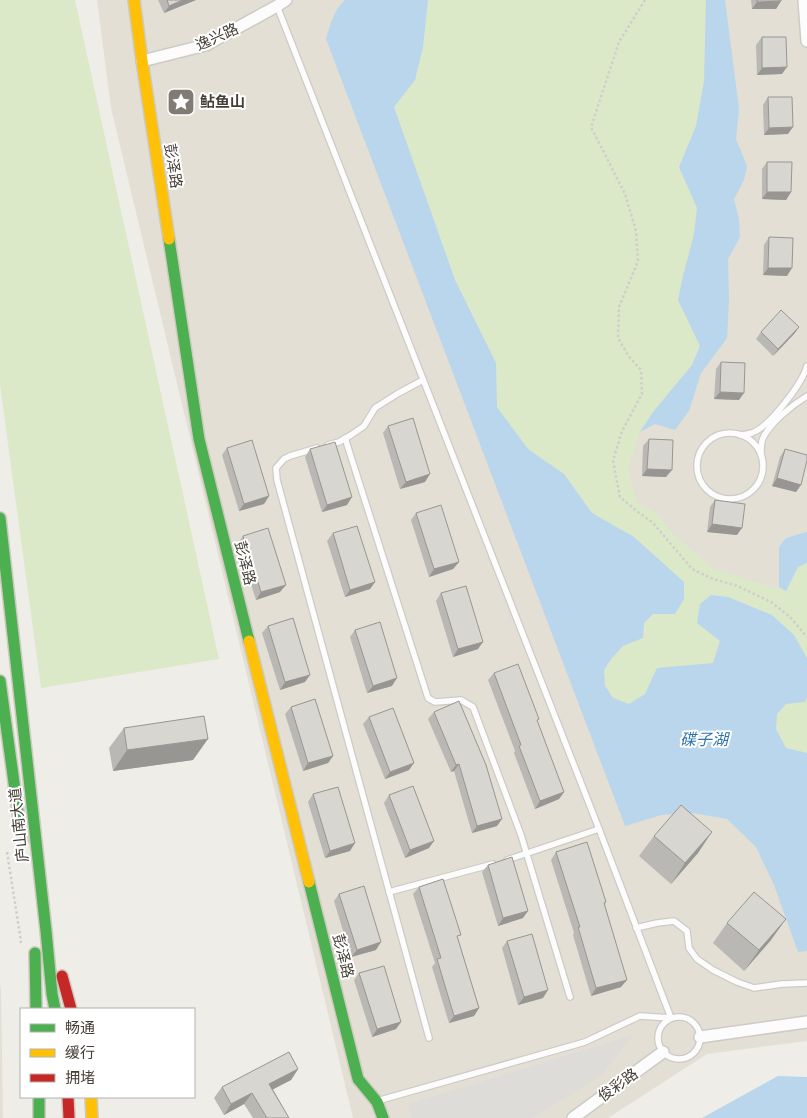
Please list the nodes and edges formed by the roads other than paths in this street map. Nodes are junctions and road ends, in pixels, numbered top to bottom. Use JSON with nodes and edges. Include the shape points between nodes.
{"nodes":[{"id":1,"x":134,"y":0,"type":"edge"},
{"id":2,"x":804,"y":0,"type":"edge"},
{"id":3,"x":282,"y":3,"type":"edge"},
{"id":4,"x":807,"y":41,"type":"edge"},
{"id":5,"x":142,"y":62,"type":"junction"},
{"id":6,"x":807,"y":366,"type":"edge"},
{"id":7,"x":423,"y":380,"type":"junction"},
{"id":8,"x":807,"y":396,"type":"edge"},
{"id":9,"x":739,"y":435,"type":"junction"},
{"id":10,"x":345,"y":438,"type":"junction"},
{"id":11,"x":761,"y":454,"type":"junction"},
{"id":12,"x":0,"y":518,"type":"edge"},
{"id":13,"x":0,"y":680,"type":"edge"},
{"id":14,"x":599,"y":829,"type":"junction"},
{"id":15,"x":526,"y":853,"type":"junction"},
{"id":16,"x":24,"y":856,"type":"dead end"},
{"id":17,"x":389,"y":892,"type":"junction"},
{"id":18,"x":636,"y":928,"type":"junction"},
{"id":19,"x":34,"y":943,"type":"dead end"},
{"id":20,"x":62,"y":976,"type":"dead end"},
{"id":21,"x":807,"y":983,"type":"edge"},
{"id":22,"x":570,"y":997,"type":"dead end"},
{"id":23,"x":36,"y":1008,"type":"edge"},
{"id":24,"x":55,"y":1008,"type":"edge"},
{"id":25,"x":71,"y":1008,"type":"edge"},
{"id":26,"x":671,"y":1018,"type":"junction"},
{"id":27,"x":807,"y":1022,"type":"edge"},
{"id":28,"x":700,"y":1037,"type":"junction"},
{"id":29,"x":429,"y":1038,"type":"dead end"},
{"id":30,"x":663,"y":1052,"type":"junction"},
{"id":31,"x":39,"y":1098,"type":"edge"},
{"id":32,"x":68,"y":1098,"type":"edge"},
{"id":33,"x":91,"y":1098,"type":"edge"},
{"id":34,"x":377,"y":1102,"type":"junction"},
{"id":35,"x":39,"y":1118,"type":"edge"},
{"id":36,"x":69,"y":1118,"type":"edge"},
{"id":37,"x":92,"y":1118,"type":"edge"},
{"id":38,"x":383,"y":1118,"type":"edge"},
{"id":39,"x":573,"y":1118,"type":"edge"}],
"edges":[{"from":1,"to":5,"type":"main road","name":"彭泽路"},
{"from":2,"to":4,"type":"street"},
{"from":3,"to":5,"type":"street","name":"逸兴路","via":[[206,45]]},
{"from":3,"to":7,"type":"lane"},
{"from":5,"to":34,"type":"main road","name":"彭泽路","via":[[199,439],[358,1079]]},
{"from":6,"to":9,"type":"lane","via":[[795,390],[767,423],[753,433]]},
{"from":7,"to":10,"type":"lane","via":[[375,408],[364,426]]},
{"from":7,"to":14,"type":"lane"},
{"from":8,"to":11,"type":"lane","via":[[773,424],[762,439]]},
{"from":9,"to":11,"type":"lane","via":[[756,446]]},
{"from":9,"to":11,"type":"lane","via":[[714,437],[702,448],[697,468],[701,483],[712,494],[727,499],[744,496],[757,485],[762,475]]},
{"from":10,"to":15,"type":"lane","via":[[428,698],[436,702],[461,700],[473,707]]},
{"from":10,"to":17,"type":"lane","via":[[284,459],[276,468],[277,480]]},
{"from":12,"to":24,"type":"main road","name":"庐山南大道"},
{"from":13,"to":16,"type":"main road","name":"庐山南大道"},
{"from":14,"to":15,"type":"lane"},
{"from":14,"to":18,"type":"lane"},
{"from":15,"to":17,"type":"lane"},
{"from":15,"to":22,"type":"lane"},
{"from":17,"to":29,"type":"lane"},
{"from":18,"to":21,"type":"lane","via":[[674,921],[686,931],[689,948],[697,959],[713,970],[754,988]]},
{"from":18,"to":26,"type":"lane"},
{"from":19,"to":23,"type":"main road"},
{"from":20,"to":25,"type":"main road"},
{"from":26,"to":28,"type":"lane","via":[[678,1016],[691,1020],[696,1024]]},
{"from":26,"to":30,"type":"lane","via":[[665,1021],[658,1033]]},
{"from":26,"to":34,"type":"lane","via":[[640,1016],[585,1042]]},
{"from":27,"to":28,"type":"street"},
{"from":28,"to":30,"type":"lane","via":[[696,1051],[684,1059],[669,1057]]},
{"from":30,"to":39,"type":"street","name":"俊彩路"},
{"from":31,"to":35,"type":"main road"},
{"from":32,"to":36,"type":"main road"},
{"from":33,"to":37,"type":"main road"},
{"from":34,"to":38,"type":"main road","name":"彭泽路"}]}
